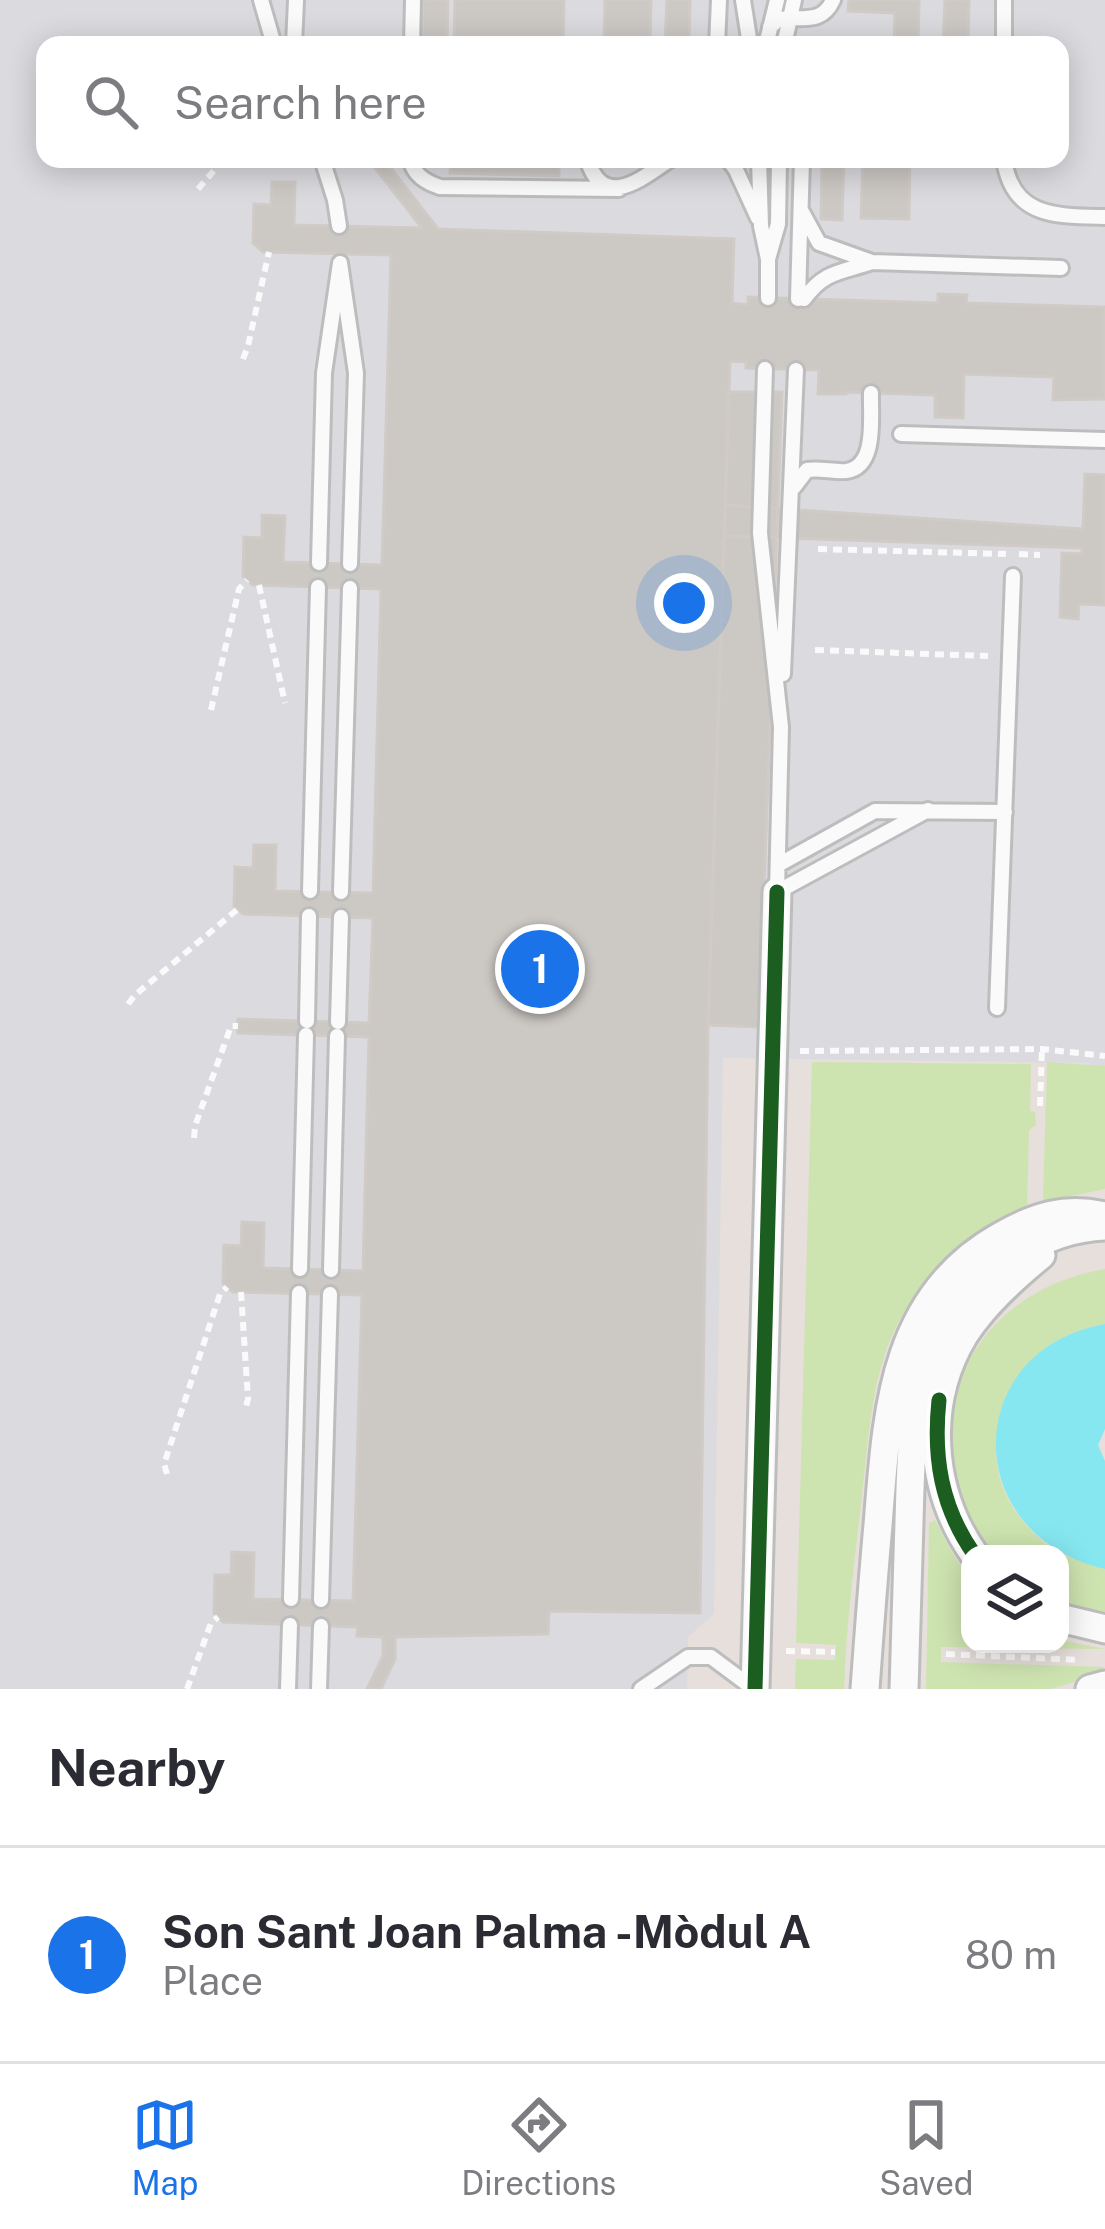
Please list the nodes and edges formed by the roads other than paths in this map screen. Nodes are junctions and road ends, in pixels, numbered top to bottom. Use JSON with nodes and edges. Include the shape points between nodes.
{"nodes":[{"id":1,"x":260,"y":0,"type":"edge"},
{"id":2,"x":296,"y":0,"type":"edge"},
{"id":3,"x":413,"y":0,"type":"edge"},
{"id":4,"x":719,"y":0,"type":"edge"},
{"id":5,"x":742,"y":0,"type":"edge"},
{"id":6,"x":777,"y":0,"type":"edge"},
{"id":7,"x":794,"y":0,"type":"edge"},
{"id":8,"x":833,"y":0,"type":"edge"},
{"id":9,"x":1004,"y":0,"type":"edge"},
{"id":10,"x":789,"y":17,"type":"junction"},
{"id":11,"x":770,"y":27,"type":"junction"},
{"id":12,"x":272,"y":36,"type":"edge"},
{"id":13,"x":294,"y":36,"type":"edge"},
{"id":14,"x":412,"y":36,"type":"edge"},
{"id":15,"x":717,"y":36,"type":"edge"},
{"id":16,"x":748,"y":36,"type":"edge"},
{"id":17,"x":768,"y":36,"type":"edge"},
{"id":18,"x":786,"y":36,"type":"edge"},
{"id":19,"x":1004,"y":36,"type":"edge"},
{"id":20,"x":325,"y":168,"type":"edge"},
{"id":21,"x":412,"y":168,"type":"edge"},
{"id":22,"x":591,"y":168,"type":"edge"},
{"id":23,"x":658,"y":168,"type":"edge"},
{"id":24,"x":735,"y":168,"type":"edge"},
{"id":25,"x":759,"y":168,"type":"edge"},
{"id":26,"x":779,"y":168,"type":"edge"},
{"id":27,"x":802,"y":168,"type":"edge"},
{"id":28,"x":1006,"y":168,"type":"edge"},
{"id":29,"x":619,"y":189,"type":"junction"},
{"id":30,"x":801,"y":210,"type":"junction"},
{"id":31,"x":1105,"y":217,"type":"edge"},
{"id":32,"x":339,"y":226,"type":"dead end"},
{"id":33,"x":761,"y":226,"type":"junction"},
{"id":34,"x":769,"y":259,"type":"junction"},
{"id":35,"x":872,"y":262,"type":"junction"},
{"id":36,"x":1061,"y":268,"type":"dead end"},
{"id":37,"x":767,"y":298,"type":"dead end"},
{"id":38,"x":765,"y":369,"type":"dead end"},
{"id":39,"x":796,"y":370,"type":"dead end"},
{"id":40,"x":871,"y":393,"type":"dead end"},
{"id":41,"x":901,"y":434,"type":"dead end"},
{"id":42,"x":1105,"y":440,"type":"edge"},
{"id":43,"x":792,"y":491,"type":"junction"},
{"id":44,"x":319,"y":563,"type":"dead end"},
{"id":45,"x":350,"y":564,"type":"dead end"},
{"id":46,"x":1013,"y":577,"type":"dead end"},
{"id":47,"x":318,"y":587,"type":"dead end"},
{"id":48,"x":350,"y":588,"type":"dead end"},
{"id":49,"x":781,"y":727,"type":"junction"},
{"id":50,"x":928,"y":810,"type":"junction"},
{"id":51,"x":1005,"y":812,"type":"junction"},
{"id":52,"x":777,"y":879,"type":"junction"},
{"id":53,"x":310,"y":891,"type":"dead end"},
{"id":54,"x":341,"y":892,"type":"dead end"},
{"id":55,"x":309,"y":916,"type":"dead end"},
{"id":56,"x":341,"y":917,"type":"dead end"},
{"id":57,"x":997,"y":1009,"type":"dead end"},
{"id":58,"x":1101,"y":1223,"type":"edge"},
{"id":59,"x":300,"y":1269,"type":"dead end"},
{"id":60,"x":331,"y":1270,"type":"dead end"},
{"id":61,"x":299,"y":1294,"type":"dead end"},
{"id":62,"x":330,"y":1294,"type":"dead end"},
{"id":63,"x":969,"y":1545,"type":"edge"},
{"id":64,"x":291,"y":1599,"type":"dead end"},
{"id":65,"x":321,"y":1600,"type":"dead end"},
{"id":66,"x":1069,"y":1620,"type":"edge"},
{"id":67,"x":290,"y":1624,"type":"dead end"},
{"id":68,"x":321,"y":1625,"type":"dead end"},
{"id":69,"x":1105,"y":1629,"type":"edge"},
{"id":70,"x":1105,"y":1685,"type":"edge"},
{"id":71,"x":288,"y":1689,"type":"edge"},
{"id":72,"x":319,"y":1689,"type":"edge"},
{"id":73,"x":641,"y":1689,"type":"edge"},
{"id":74,"x":754,"y":1689,"type":"edge"},
{"id":75,"x":865,"y":1689,"type":"edge"},
{"id":76,"x":904,"y":1689,"type":"edge"},
{"id":77,"x":1090,"y":1689,"type":"edge"}],
"edges":[{"from":1,"to":12,"type":"lane"},
{"from":2,"to":13,"type":"lane"},
{"from":3,"to":14,"type":"lane"},
{"from":4,"to":15,"type":"lane"},
{"from":5,"to":16,"type":"lane"},
{"from":6,"to":11,"type":"lane"},
{"from":7,"to":10,"type":"lane"},
{"from":8,"to":10,"type":"lane","via":[[816,18]]},
{"from":9,"to":19,"type":"lane"},
{"from":10,"to":11,"type":"lane"},
{"from":10,"to":18,"type":"lane"},
{"from":11,"to":17,"type":"lane"},
{"from":20,"to":32,"type":"lane"},
{"from":21,"to":29,"type":"lane","via":[[440,187]]},
{"from":22,"to":29,"type":"lane"},
{"from":23,"to":29,"type":"lane"},
{"from":24,"to":33,"type":"lane"},
{"from":25,"to":33,"type":"lane"},
{"from":26,"to":34,"type":"lane"},
{"from":27,"to":30,"type":"lane"},
{"from":28,"to":31,"type":"lane","via":[[1009,184],[1034,208]]},
{"from":30,"to":35,"type":"lane","via":[[819,243]]},
{"from":30,"to":35,"type":"lane","via":[[801,299],[819,280]]},
{"from":33,"to":34,"type":"lane"},
{"from":34,"to":37,"type":"lane"},
{"from":35,"to":36,"type":"lane"},
{"from":38,"to":49,"type":"lane","via":[[760,532]]},
{"from":39,"to":43,"type":"lane"},
{"from":40,"to":43,"type":"lane","via":[[862,462],[849,471],[807,470]]},
{"from":41,"to":42,"type":"lane"},
{"from":43,"to":49,"type":"lane"},
{"from":44,"to":45,"type":"lane","via":[[324,373],[340,259],[356,373]]},
{"from":46,"to":51,"type":"lane"},
{"from":47,"to":53,"type":"lane"},
{"from":48,"to":54,"type":"lane"},
{"from":49,"to":52,"type":"lane"},
{"from":50,"to":51,"type":"lane"},
{"from":50,"to":52,"type":"lane"},
{"from":50,"to":52,"type":"lane","via":[[875,811]]},
{"from":51,"to":57,"type":"lane"},
{"from":52,"to":74,"type":"street"},
{"from":55,"to":59,"type":"lane"},
{"from":56,"to":60,"type":"lane"},
{"from":58,"to":63,"type":"street","via":[[1060,1240],[1012,1280],[949,1365],[937,1424],[940,1480]]},
{"from":58,"to":75,"type":"street","via":[[1080,1211],[1039,1216],[988,1243],[938,1290],[910,1334],[890,1399]]},
{"from":58,"to":76,"type":"street","via":[[998,1265],[934,1345],[911,1438]]},
{"from":61,"to":64,"type":"lane"},
{"from":62,"to":65,"type":"lane"},
{"from":66,"to":69,"type":"street"},
{"from":67,"to":71,"type":"lane"},
{"from":68,"to":72,"type":"lane"},
{"from":70,"to":77,"type":"street"},
{"from":73,"to":74,"type":"lane","via":[[688,1658],[711,1658]]}]}
